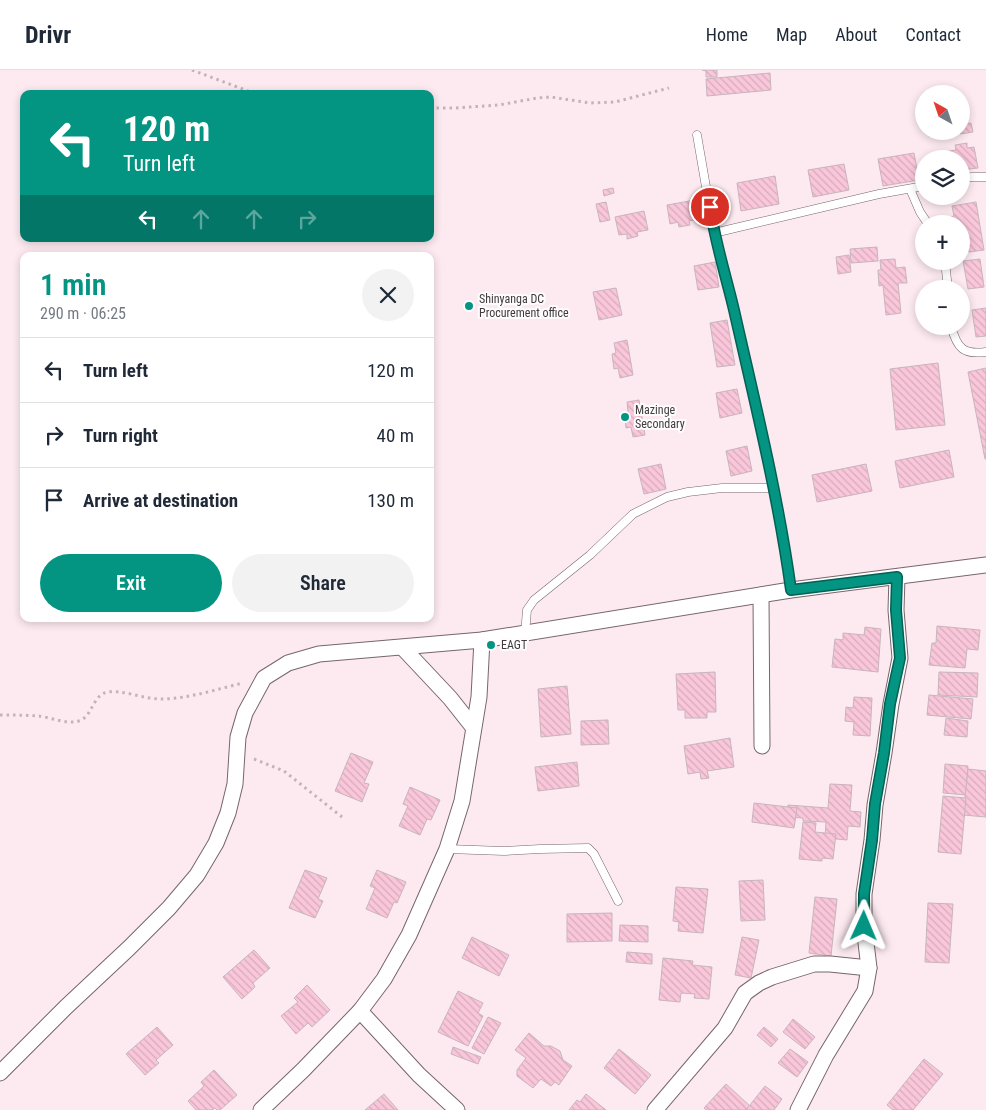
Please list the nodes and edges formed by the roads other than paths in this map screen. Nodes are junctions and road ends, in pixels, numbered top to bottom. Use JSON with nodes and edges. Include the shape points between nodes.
{"nodes":[{"id":1,"x":696,"y":135,"type":"dead end"},
{"id":2,"x":970,"y":176,"type":"edge"},
{"id":3,"x":986,"y":177,"type":"edge"},
{"id":4,"x":915,"y":188,"type":"edge"},
{"id":5,"x":910,"y":189,"type":"junction"},
{"id":6,"x":922,"y":215,"type":"edge"},
{"id":7,"x":714,"y":233,"type":"junction"},
{"id":8,"x":954,"y":335,"type":"edge"},
{"id":9,"x":986,"y":352,"type":"edge"},
{"id":10,"x":774,"y":488,"type":"junction"},
{"id":11,"x":986,"y":565,"type":"edge"},
{"id":12,"x":897,"y":577,"type":"junction"},
{"id":13,"x":791,"y":590,"type":"junction"},
{"id":14,"x":761,"y":595,"type":"junction"},
{"id":15,"x":525,"y":634,"type":"junction"},
{"id":16,"x":482,"y":640,"type":"junction"},
{"id":17,"x":403,"y":648,"type":"junction"},
{"id":18,"x":474,"y":727,"type":"junction"},
{"id":19,"x":762,"y":746,"type":"dead end"},
{"id":20,"x":447,"y":849,"type":"junction"},
{"id":21,"x":618,"y":901,"type":"dead end"},
{"id":22,"x":869,"y":968,"type":"junction"},
{"id":23,"x":360,"y":1010,"type":"junction"},
{"id":24,"x":0,"y":1073,"type":"edge"},
{"id":25,"x":261,"y":1110,"type":"edge"},
{"id":26,"x":458,"y":1110,"type":"edge"},
{"id":27,"x":655,"y":1110,"type":"edge"},
{"id":28,"x":798,"y":1110,"type":"edge"}],
"edges":[{"from":1,"to":7,"type":"lane"},
{"from":2,"to":3,"type":"lane"},
{"from":4,"to":5,"type":"lane"},
{"from":5,"to":6,"type":"lane"},
{"from":5,"to":7,"type":"lane"},
{"from":7,"to":10,"type":"lane"},
{"from":8,"to":9,"type":"lane","via":[[963,351]]},
{"from":10,"to":13,"type":"lane"},
{"from":10,"to":15,"type":"lane","via":[[688,492],[668,497],[633,514],[590,555],[534,600],[527,610]]},
{"from":11,"to":12,"type":"street"},
{"from":12,"to":13,"type":"street"},
{"from":12,"to":22,"type":"street","via":[[900,658],[890,704],[864,894]]},
{"from":13,"to":14,"type":"street"},
{"from":14,"to":15,"type":"street"},
{"from":14,"to":19,"type":"street"},
{"from":15,"to":16,"type":"street"},
{"from":16,"to":17,"type":"street"},
{"from":16,"to":18,"type":"street"},
{"from":17,"to":18,"type":"street"},
{"from":17,"to":24,"type":"street","via":[[319,654],[288,663],[264,678],[245,713],[238,736],[228,813],[197,876],[169,908]]},
{"from":18,"to":20,"type":"street","via":[[462,801]]},
{"from":20,"to":21,"type":"lane","via":[[588,848]]},
{"from":20,"to":23,"type":"street","via":[[409,935],[384,979]]},
{"from":22,"to":27,"type":"street","via":[[814,964],[759,983],[745,993],[725,1028]]},
{"from":22,"to":28,"type":"street","via":[[865,991],[826,1055]]},
{"from":23,"to":25,"type":"street"},
{"from":23,"to":26,"type":"street","via":[[419,1075]]}]}
